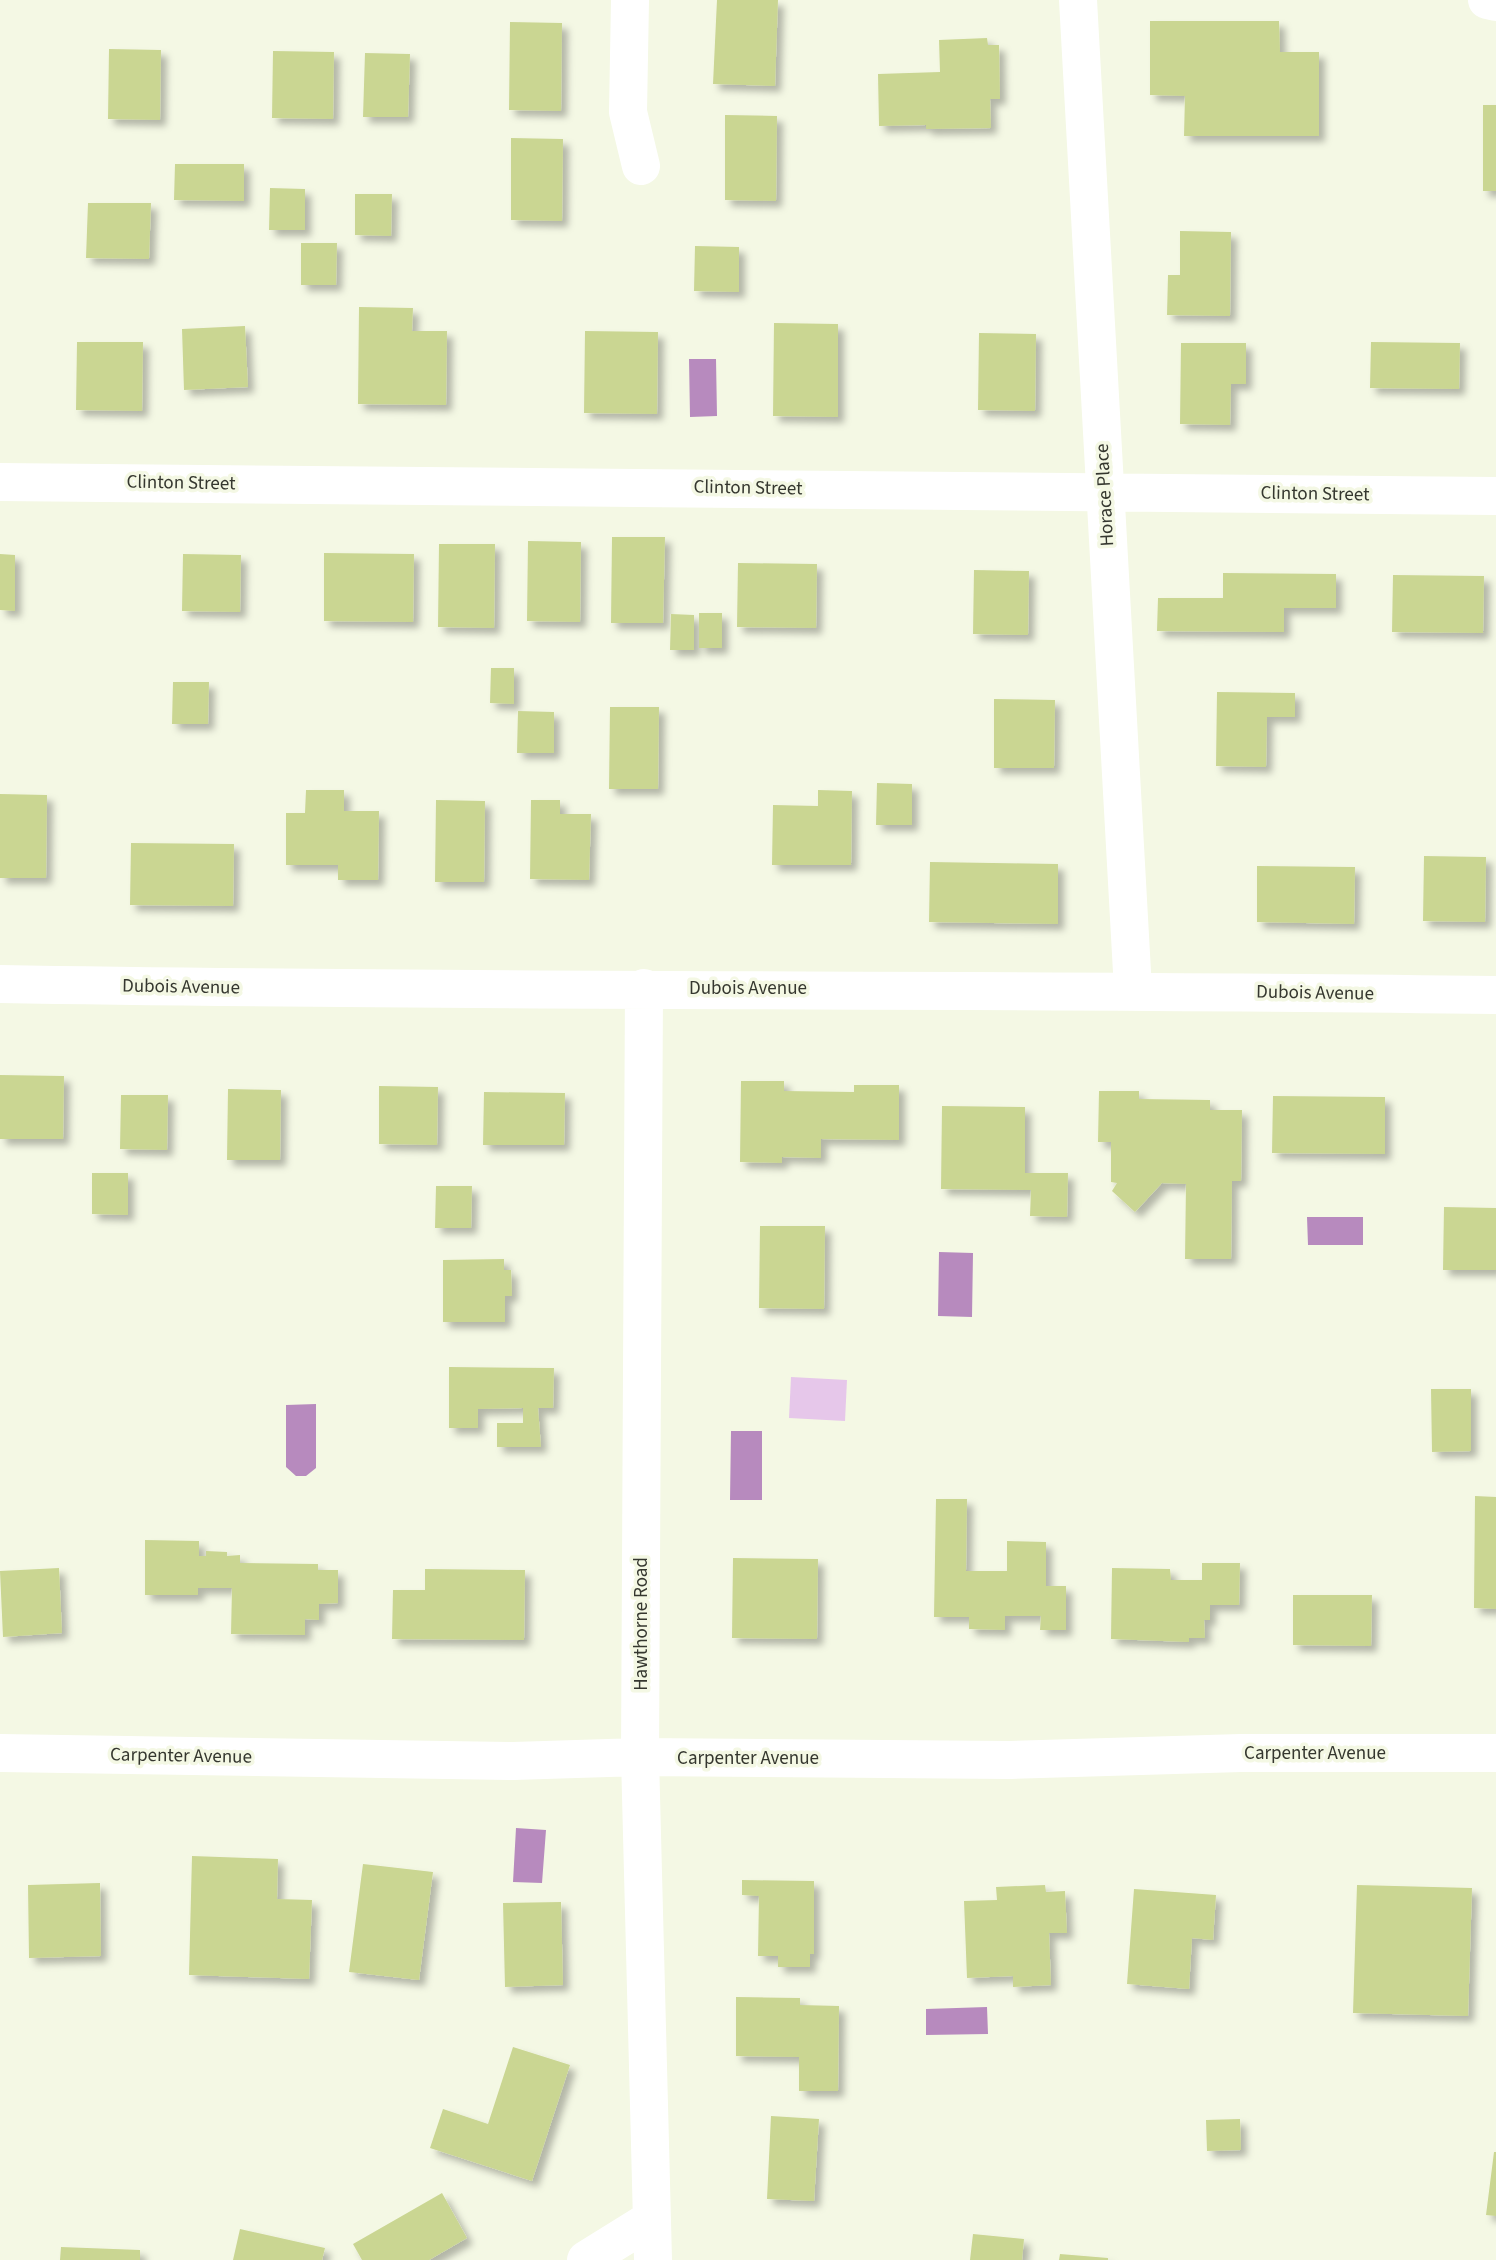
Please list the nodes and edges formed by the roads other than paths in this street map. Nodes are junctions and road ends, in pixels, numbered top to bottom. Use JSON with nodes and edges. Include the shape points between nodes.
{"nodes":[{"id":1,"x":630,"y":0,"type":"edge"},
{"id":2,"x":1078,"y":0,"type":"edge"},
{"id":3,"x":1487,"y":0,"type":"edge"},
{"id":4,"x":1496,"y":2,"type":"edge"},
{"id":5,"x":641,"y":166,"type":"dead end"},
{"id":6,"x":0,"y":482,"type":"edge"},
{"id":7,"x":1105,"y":492,"type":"junction"},
{"id":8,"x":1496,"y":496,"type":"edge"},
{"id":9,"x":0,"y":984,"type":"edge"},
{"id":10,"x":644,"y":988,"type":"junction"},
{"id":11,"x":1133,"y":990,"type":"junction"},
{"id":12,"x":1496,"y":995,"type":"edge"},
{"id":13,"x":0,"y":1753,"type":"edge"},
{"id":14,"x":1496,"y":1753,"type":"edge"},
{"id":15,"x":640,"y":1758,"type":"junction"},
{"id":16,"x":652,"y":2219,"type":"junction"},
{"id":17,"x":586,"y":2260,"type":"edge"},
{"id":18,"x":653,"y":2260,"type":"edge"}],
"edges":[{"from":1,"to":5,"type":"street","via":[[628,112]]},
{"from":2,"to":7,"type":"street","name":"Horace Place"},
{"from":3,"to":4,"type":"street"},
{"from":6,"to":7,"type":"street","name":"Clinton Street"},
{"from":7,"to":8,"type":"street","name":"Clinton Street"},
{"from":7,"to":11,"type":"street","name":"Horace Place"},
{"from":9,"to":10,"type":"street","name":"Dubois Avenue"},
{"from":10,"to":11,"type":"street","name":"Dubois Avenue"},
{"from":10,"to":15,"type":"street","name":"Hawthorne Road"},
{"from":11,"to":12,"type":"street","name":"Dubois Avenue"},
{"from":13,"to":15,"type":"street","name":"Carpenter Avenue","via":[[513,1761]]},
{"from":14,"to":15,"type":"street","name":"Carpenter Avenue","via":[[1010,1760]]},
{"from":15,"to":16,"type":"street","name":"Hawthorne Road"},
{"from":16,"to":17,"type":"street"},
{"from":16,"to":18,"type":"street","name":"Hawthorne Road"}]}
